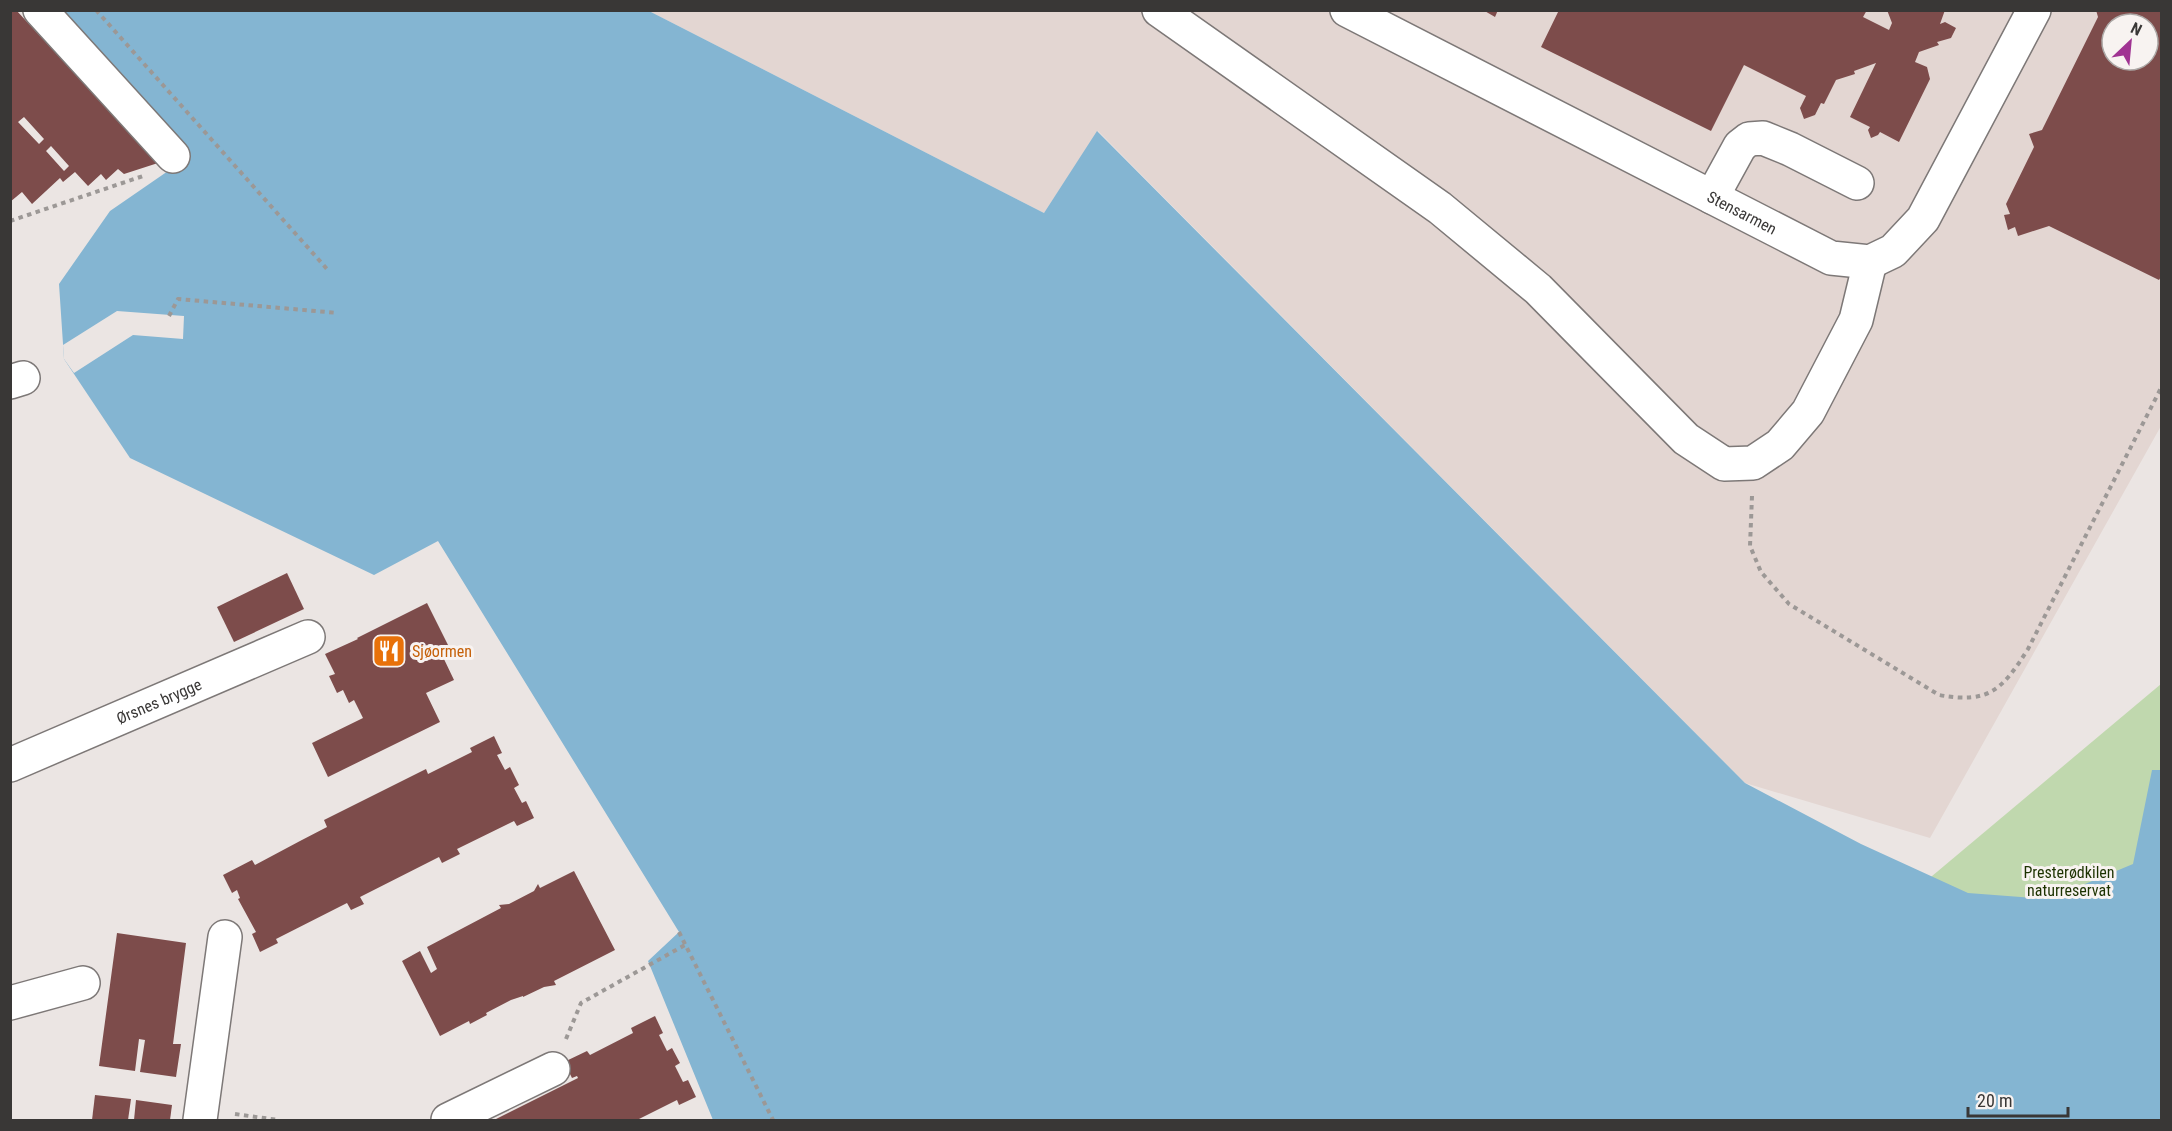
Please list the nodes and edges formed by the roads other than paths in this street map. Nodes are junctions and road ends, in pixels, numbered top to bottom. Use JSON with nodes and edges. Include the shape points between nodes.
{"nodes":[{"id":1,"x":40,"y":10,"type":"edge"},
{"id":2,"x":1159,"y":10,"type":"edge"},
{"id":3,"x":1347,"y":10,"type":"edge"},
{"id":4,"x":2034,"y":10,"type":"edge"},
{"id":5,"x":173,"y":156,"type":"road end"},
{"id":6,"x":1857,"y":183,"type":"dead end"},
{"id":7,"x":1712,"y":197,"type":"junction"},
{"id":8,"x":1870,"y":262,"type":"junction"},
{"id":9,"x":308,"y":637,"type":"dead end"},
{"id":10,"x":10,"y":765,"type":"edge"},
{"id":11,"x":225,"y":937,"type":"dead end"},
{"id":12,"x":83,"y":983,"type":"dead end"},
{"id":13,"x":10,"y":1003,"type":"edge"},
{"id":14,"x":553,"y":1069,"type":"road end"},
{"id":15,"x":201,"y":1115,"type":"edge"},
{"id":16,"x":448,"y":1120,"type":"edge"}],
"edges":[{"from":1,"to":5,"type":"street"},
{"from":2,"to":8,"type":"street","via":[[1440,208],[1538,290],[1686,439],[1724,464],[1753,463],[1780,445],[1808,412],[1856,320]]},
{"from":3,"to":7,"type":"street","name":"Stensarmen"},
{"from":4,"to":8,"type":"street","via":[[1923,219],[1893,251]]},
{"from":6,"to":7,"type":"street","via":[[1790,148],[1763,138],[1749,139],[1740,146]]},
{"from":7,"to":8,"type":"street","name":"Stensarmen","via":[[1831,258]]},
{"from":9,"to":10,"type":"street","name":"Ørsnes brygge"},
{"from":11,"to":15,"type":"street"},
{"from":12,"to":13,"type":"street"},
{"from":14,"to":16,"type":"street"}]}
